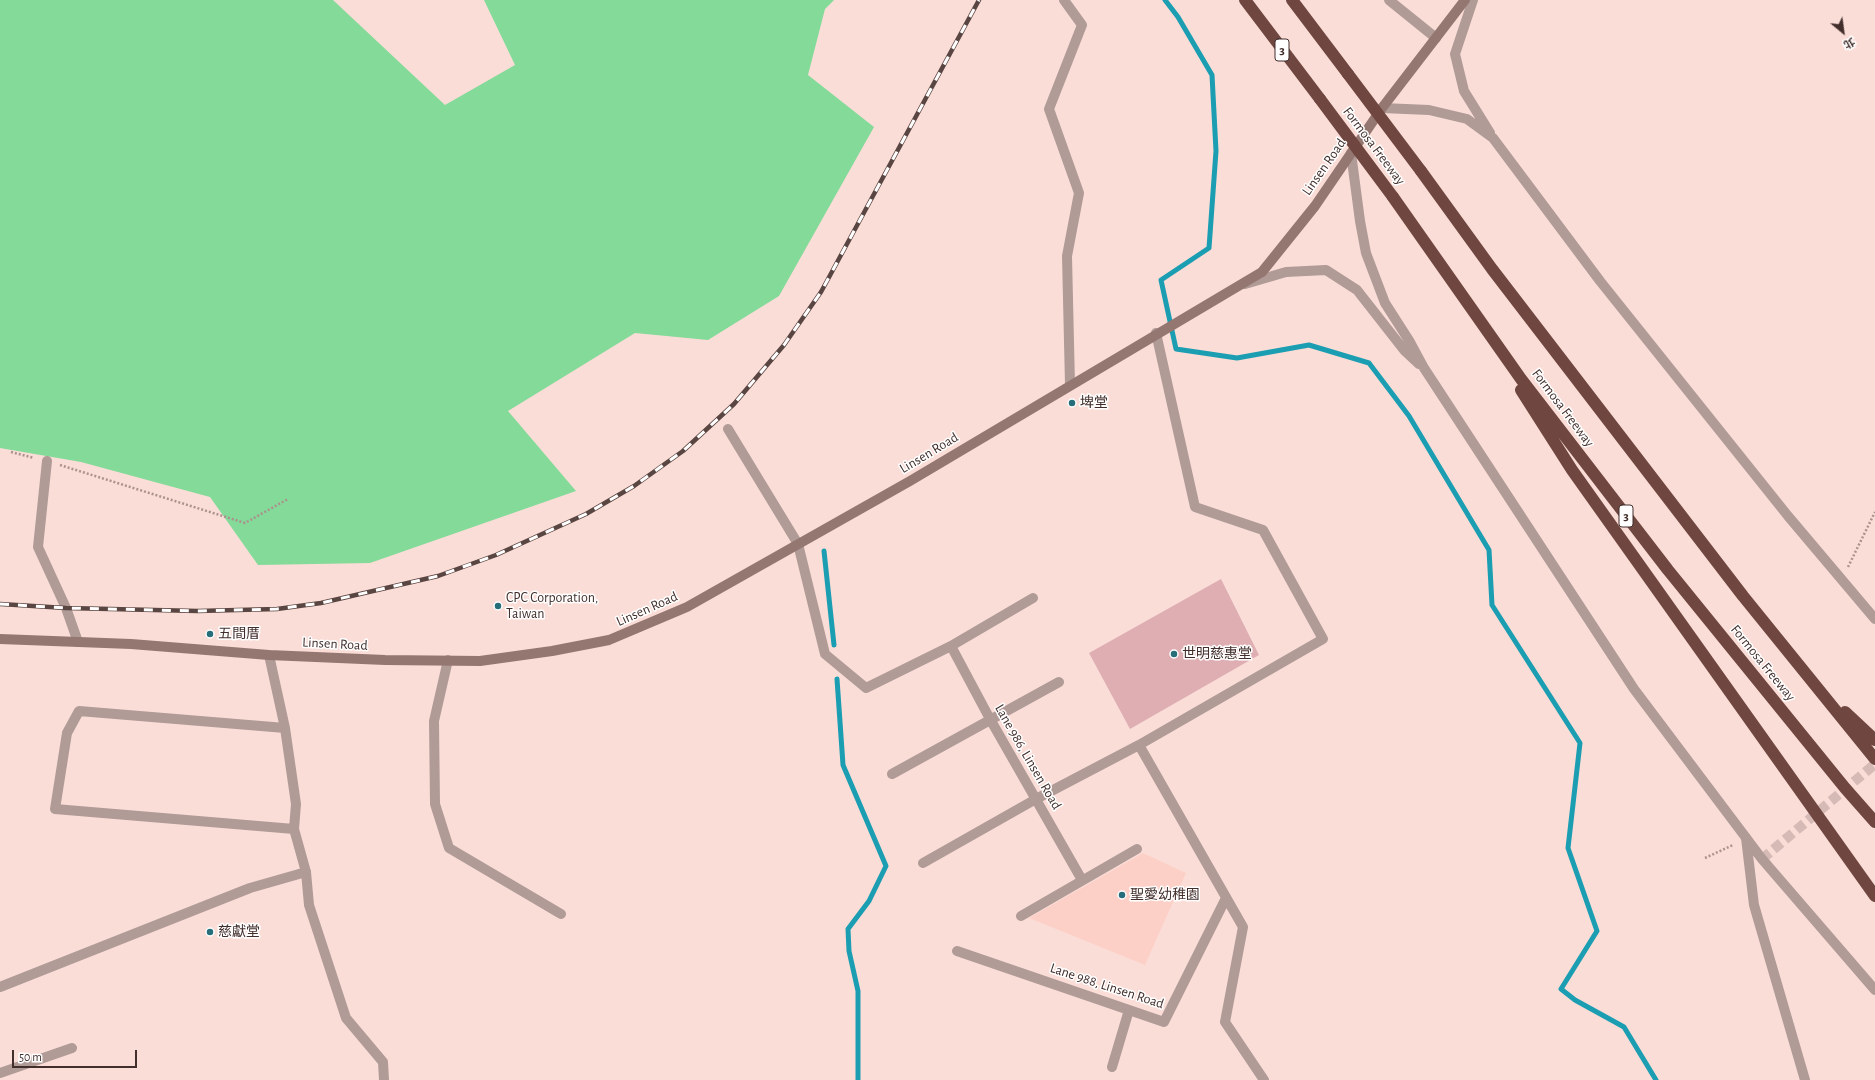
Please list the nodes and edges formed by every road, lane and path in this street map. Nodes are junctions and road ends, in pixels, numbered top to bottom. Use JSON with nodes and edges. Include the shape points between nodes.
{"nodes":[{"id":1,"x":1064,"y":0,"type":"edge"},
{"id":2,"x":1245,"y":0,"type":"edge"},
{"id":3,"x":1292,"y":0,"type":"edge"},
{"id":4,"x":1389,"y":0,"type":"edge"},
{"id":5,"x":1465,"y":0,"type":"edge"},
{"id":6,"x":1473,"y":0,"type":"edge"},
{"id":7,"x":1436,"y":38,"type":"junction"},
{"id":8,"x":1382,"y":108,"type":"junction"},
{"id":9,"x":1493,"y":138,"type":"junction"},
{"id":10,"x":1351,"y":153,"type":"junction"},
{"id":11,"x":1241,"y":285,"type":"junction"},
{"id":12,"x":1463,"y":299,"type":"junction"},
{"id":13,"x":1159,"y":332,"type":"junction"},
{"id":14,"x":1424,"y":368,"type":"junction"},
{"id":15,"x":1070,"y":385,"type":"junction"},
{"id":16,"x":728,"y":429,"type":"dead end"},
{"id":17,"x":11,"y":452,"type":"dead end"},
{"id":18,"x":48,"y":461,"type":"junction"},
{"id":19,"x":288,"y":499,"type":"dead end"},
{"id":20,"x":1875,"y":512,"type":"edge"},
{"id":21,"x":798,"y":544,"type":"junction"},
{"id":22,"x":1842,"y":580,"type":"junction"},
{"id":23,"x":1033,"y":598,"type":"dead end"},
{"id":24,"x":1875,"y":619,"type":"edge"},
{"id":25,"x":0,"y":639,"type":"edge"},
{"id":26,"x":78,"y":642,"type":"junction"},
{"id":27,"x":951,"y":646,"type":"junction"},
{"id":28,"x":269,"y":655,"type":"junction"},
{"id":29,"x":448,"y":660,"type":"junction"},
{"id":30,"x":1059,"y":682,"type":"dead end"},
{"id":31,"x":1815,"y":685,"type":"junction"},
{"id":32,"x":990,"y":719,"type":"junction"},
{"id":33,"x":285,"y":728,"type":"junction"},
{"id":34,"x":1875,"y":740,"type":"edge"},
{"id":35,"x":1139,"y":745,"type":"junction"},
{"id":36,"x":1875,"y":759,"type":"edge"},
{"id":37,"x":892,"y":774,"type":"dead end"},
{"id":38,"x":1036,"y":799,"type":"junction"},
{"id":39,"x":1875,"y":822,"type":"edge"},
{"id":40,"x":294,"y":829,"type":"junction"},
{"id":41,"x":1746,"y":838,"type":"junction"},
{"id":42,"x":1138,"y":849,"type":"dead end"},
{"id":43,"x":1705,"y":858,"type":"dead end"},
{"id":44,"x":923,"y":863,"type":"dead end"},
{"id":45,"x":306,"y":872,"type":"junction"},
{"id":46,"x":1082,"y":880,"type":"junction"},
{"id":47,"x":1875,"y":896,"type":"edge"},
{"id":48,"x":1226,"y":898,"type":"junction"},
{"id":49,"x":561,"y":914,"type":"dead end"},
{"id":50,"x":1021,"y":916,"type":"dead end"},
{"id":51,"x":957,"y":951,"type":"dead end"},
{"id":52,"x":0,"y":987,"type":"edge"},
{"id":53,"x":1875,"y":990,"type":"edge"},
{"id":54,"x":1129,"y":1010,"type":"junction"},
{"id":55,"x":72,"y":1048,"type":"dead end"},
{"id":56,"x":1112,"y":1067,"type":"dead end"},
{"id":57,"x":0,"y":1073,"type":"edge"},
{"id":58,"x":384,"y":1080,"type":"edge"},
{"id":59,"x":1264,"y":1080,"type":"edge"},
{"id":60,"x":1805,"y":1080,"type":"edge"}],
"edges":[{"from":1,"to":15,"type":"street","via":[[1082,25],[1049,109],[1079,193],[1067,256]]},
{"from":2,"to":12,"type":"highway","name":"Formosa Freeway","number":"3","bridge":true,"via":[[1393,197]]},
{"from":3,"to":31,"type":"highway","name":"Formosa Freeway","bridge":true,"via":[[1492,269],[1743,596]]},
{"from":4,"to":7,"type":"street"},
{"from":5,"to":7,"type":"main road","name":"Linsen Road"},
{"from":6,"to":9,"type":"street","via":[[1455,54],[1464,92]]},
{"from":7,"to":8,"type":"main road","name":"Linsen Road"},
{"from":8,"to":9,"type":"street","via":[[1429,110],[1467,119]]},
{"from":8,"to":10,"type":"main road","name":"Linsen Road"},
{"from":9,"to":22,"type":"street","via":[[1600,281]]},
{"from":10,"to":11,"type":"main road","name":"Linsen Road","via":[[1315,206],[1262,272]]},
{"from":10,"to":14,"type":"street","via":[[1366,253],[1385,303]]},
{"from":11,"to":13,"type":"main road","name":"Linsen Road"},
{"from":11,"to":14,"type":"street","via":[[1286,272],[1326,270],[1357,290],[1404,350]]},
{"from":12,"to":39,"type":"highway","name":"Formosa Freeway","number":"3","via":[[1521,379],[1668,570]]},
{"from":12,"to":47,"type":"highway","via":[[1572,470]]},
{"from":13,"to":15,"type":"main road","name":"Linsen Road"},
{"from":13,"to":35,"type":"street","via":[[1195,507],[1263,530],[1322,639]]},
{"from":14,"to":41,"type":"street","via":[[1634,689]]},
{"from":15,"to":21,"type":"main road","name":"Linsen Road","via":[[910,481]]},
{"from":16,"to":21,"type":"street"},
{"from":17,"to":18,"type":"path"},
{"from":18,"to":19,"type":"path","via":[[245,523]]},
{"from":18,"to":26,"type":"street","via":[[38,547],[66,608]]},
{"from":20,"to":22,"type":"path"},
{"from":21,"to":27,"type":"street","via":[[825,654],[866,688]]},
{"from":21,"to":29,"type":"main road","name":"Linsen Road","via":[[687,607],[609,640],[552,651],[480,660]]},
{"from":22,"to":24,"type":"street"},
{"from":23,"to":27,"type":"street"},
{"from":25,"to":26,"type":"main road","name":"Linsen Road"},
{"from":26,"to":28,"type":"main road","name":"Linsen Road"},
{"from":27,"to":32,"type":"street","name":"Lane 986, Linsen Road"},
{"from":28,"to":29,"type":"main road","name":"Linsen Road"},
{"from":28,"to":33,"type":"street"},
{"from":29,"to":49,"type":"street","via":[[434,721],[435,804],[449,848]]},
{"from":30,"to":32,"type":"street"},
{"from":31,"to":34,"type":"highway"},
{"from":31,"to":36,"type":"highway","name":"Formosa Freeway"},
{"from":32,"to":37,"type":"street"},
{"from":32,"to":38,"type":"street","name":"Lane 986, Linsen Road"},
{"from":33,"to":40,"type":"street","via":[[296,804]]},
{"from":33,"to":40,"type":"street","via":[[79,710],[67,733],[54,809]]},
{"from":35,"to":38,"type":"street"},
{"from":35,"to":48,"type":"street"},
{"from":38,"to":44,"type":"street"},
{"from":38,"to":46,"type":"street","name":"Lane 986, Linsen Road"},
{"from":40,"to":45,"type":"street"},
{"from":41,"to":43,"type":"path"},
{"from":41,"to":53,"type":"street"},
{"from":41,"to":60,"type":"street","via":[[1754,905]]},
{"from":42,"to":46,"type":"street"},
{"from":45,"to":52,"type":"street","via":[[250,888]]},
{"from":45,"to":58,"type":"street","via":[[309,905],[346,1018],[383,1062]]},
{"from":46,"to":50,"type":"street"},
{"from":48,"to":54,"type":"street","name":"Lane 988, Linsen Road","via":[[1164,1022]]},
{"from":48,"to":59,"type":"street","via":[[1243,927],[1225,1022]]},
{"from":51,"to":54,"type":"street","name":"Lane 988, Linsen Road"},
{"from":54,"to":56,"type":"street"},
{"from":55,"to":57,"type":"street"}]}
